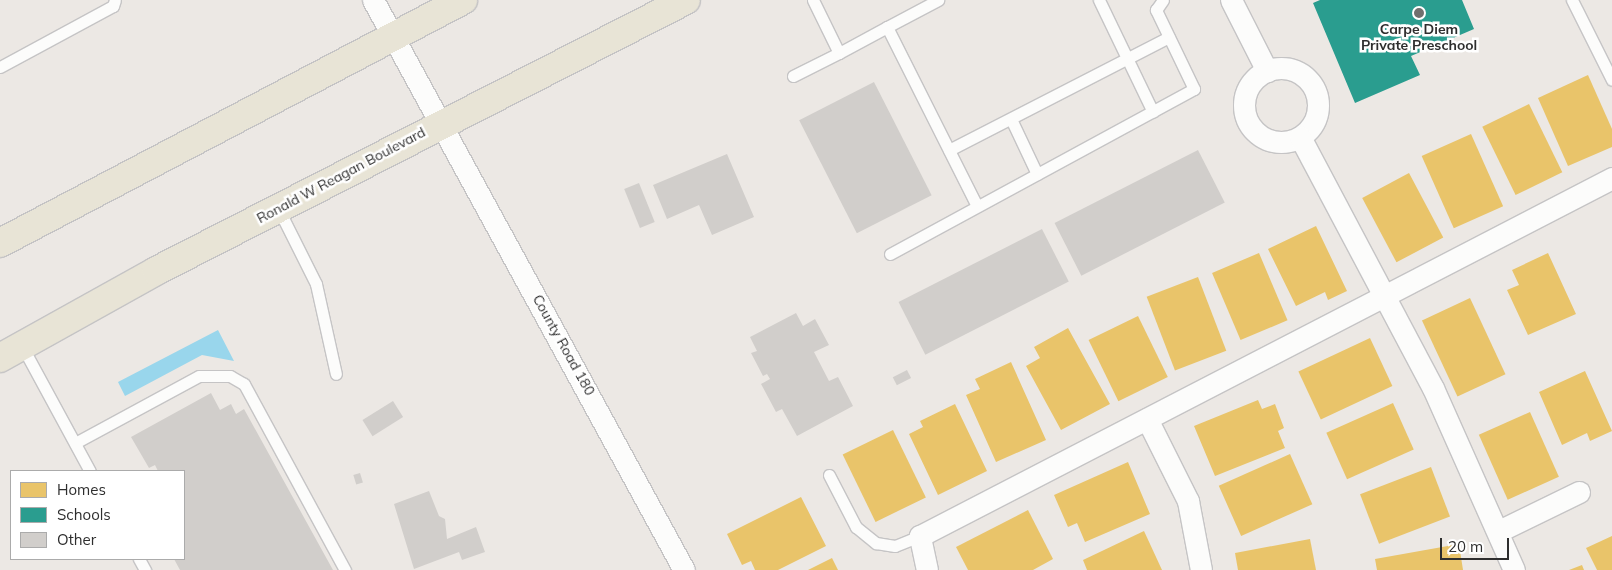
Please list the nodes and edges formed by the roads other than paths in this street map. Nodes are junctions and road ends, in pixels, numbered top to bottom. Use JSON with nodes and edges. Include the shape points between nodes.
{"nodes":[{"id":1,"x":115,"y":0,"type":"edge"},
{"id":2,"x":373,"y":0,"type":"edge"},
{"id":3,"x":463,"y":0,"type":"edge"},
{"id":4,"x":686,"y":0,"type":"edge"},
{"id":5,"x":813,"y":0,"type":"edge"},
{"id":6,"x":938,"y":0,"type":"edge"},
{"id":7,"x":1099,"y":0,"type":"edge"},
{"id":8,"x":1163,"y":0,"type":"edge"},
{"id":9,"x":1231,"y":0,"type":"edge"},
{"id":10,"x":1572,"y":0,"type":"edge"},
{"id":11,"x":887,"y":27,"type":"junction"},
{"id":12,"x":392,"y":36,"type":"junction"},
{"id":13,"x":1169,"y":38,"type":"junction"},
{"id":14,"x":839,"y":53,"type":"junction"},
{"id":15,"x":1128,"y":60,"type":"junction"},
{"id":16,"x":0,"y":67,"type":"edge"},
{"id":17,"x":1266,"y":70,"type":"junction"},
{"id":18,"x":793,"y":76,"type":"dead end"},
{"id":19,"x":1612,"y":80,"type":"edge"},
{"id":20,"x":1153,"y":112,"type":"junction"},
{"id":21,"x":1011,"y":119,"type":"junction"},
{"id":22,"x":438,"y":124,"type":"junction"},
{"id":23,"x":1300,"y":137,"type":"junction"},
{"id":24,"x":949,"y":150,"type":"junction"},
{"id":25,"x":1037,"y":174,"type":"junction"},
{"id":26,"x":1612,"y":178,"type":"edge"},
{"id":27,"x":977,"y":206,"type":"junction"},
{"id":28,"x":278,"y":208,"type":"junction"},
{"id":29,"x":0,"y":243,"type":"edge"},
{"id":30,"x":890,"y":254,"type":"dead end"},
{"id":31,"x":1384,"y":299,"type":"junction"},
{"id":32,"x":11,"y":352,"type":"edge"},
{"id":33,"x":336,"y":374,"type":"dead end"},
{"id":34,"x":1147,"y":419,"type":"junction"},
{"id":35,"x":75,"y":443,"type":"junction"},
{"id":36,"x":89,"y":470,"type":"edge"},
{"id":37,"x":829,"y":474,"type":"dead end"},
{"id":38,"x":1578,"y":492,"type":"dead end"},
{"id":39,"x":1499,"y":531,"type":"junction"},
{"id":40,"x":920,"y":536,"type":"junction"},
{"id":41,"x":345,"y":570,"type":"edge"},
{"id":42,"x":684,"y":570,"type":"edge"},
{"id":43,"x":928,"y":570,"type":"edge"},
{"id":44,"x":1201,"y":570,"type":"edge"},
{"id":45,"x":1514,"y":570,"type":"edge"}],
"edges":[{"from":1,"to":16,"type":"lane","via":[[113,6]]},
{"from":2,"to":12,"type":"street","name":"County Road 180"},
{"from":3,"to":12,"type":"main road"},
{"from":4,"to":22,"type":"main road","name":"Ronald W Reagan Boulevard"},
{"from":5,"to":14,"type":"lane"},
{"from":6,"to":11,"type":"lane"},
{"from":7,"to":15,"type":"lane"},
{"from":8,"to":13,"type":"lane","via":[[1156,10]]},
{"from":9,"to":17,"type":"street"},
{"from":10,"to":19,"type":"lane"},
{"from":11,"to":14,"type":"lane"},
{"from":11,"to":24,"type":"lane"},
{"from":12,"to":22,"type":"street","name":"County Road 180"},
{"from":12,"to":29,"type":"main road"},
{"from":13,"to":15,"type":"lane"},
{"from":13,"to":20,"type":"lane","via":[[1194,89]]},
{"from":14,"to":18,"type":"lane"},
{"from":15,"to":20,"type":"lane"},
{"from":15,"to":21,"type":"lane"},
{"from":17,"to":23,"type":"street","via":[[1288,68],[1308,79],[1314,88],[1318,110]]},
{"from":17,"to":23,"type":"street","via":[[1249,86],[1244,110],[1248,121],[1265,138],[1277,142]]},
{"from":20,"to":25,"type":"lane"},
{"from":21,"to":24,"type":"lane"},
{"from":21,"to":25,"type":"lane"},
{"from":22,"to":28,"type":"main road","name":"Ronald W Reagan Boulevard"},
{"from":22,"to":42,"type":"street","name":"County Road 180","via":[[548,314]]},
{"from":23,"to":31,"type":"street"},
{"from":24,"to":27,"type":"lane"},
{"from":25,"to":27,"type":"lane"},
{"from":26,"to":31,"type":"street"},
{"from":27,"to":30,"type":"lane"},
{"from":28,"to":32,"type":"main road","name":"Ronald W Reagan Boulevard"},
{"from":28,"to":33,"type":"lane","via":[[316,284]]},
{"from":31,"to":34,"type":"street"},
{"from":31,"to":39,"type":"street","via":[[1433,388]]},
{"from":32,"to":35,"type":"lane"},
{"from":34,"to":40,"type":"street"},
{"from":34,"to":44,"type":"street","via":[[1188,501]]},
{"from":35,"to":36,"type":"lane"},
{"from":35,"to":41,"type":"lane","via":[[199,376],[230,376],[244,384]]},
{"from":37,"to":40,"type":"lane","via":[[856,527],[876,543],[895,546]]},
{"from":38,"to":39,"type":"street"},
{"from":39,"to":45,"type":"street"},
{"from":40,"to":43,"type":"street"}]}
